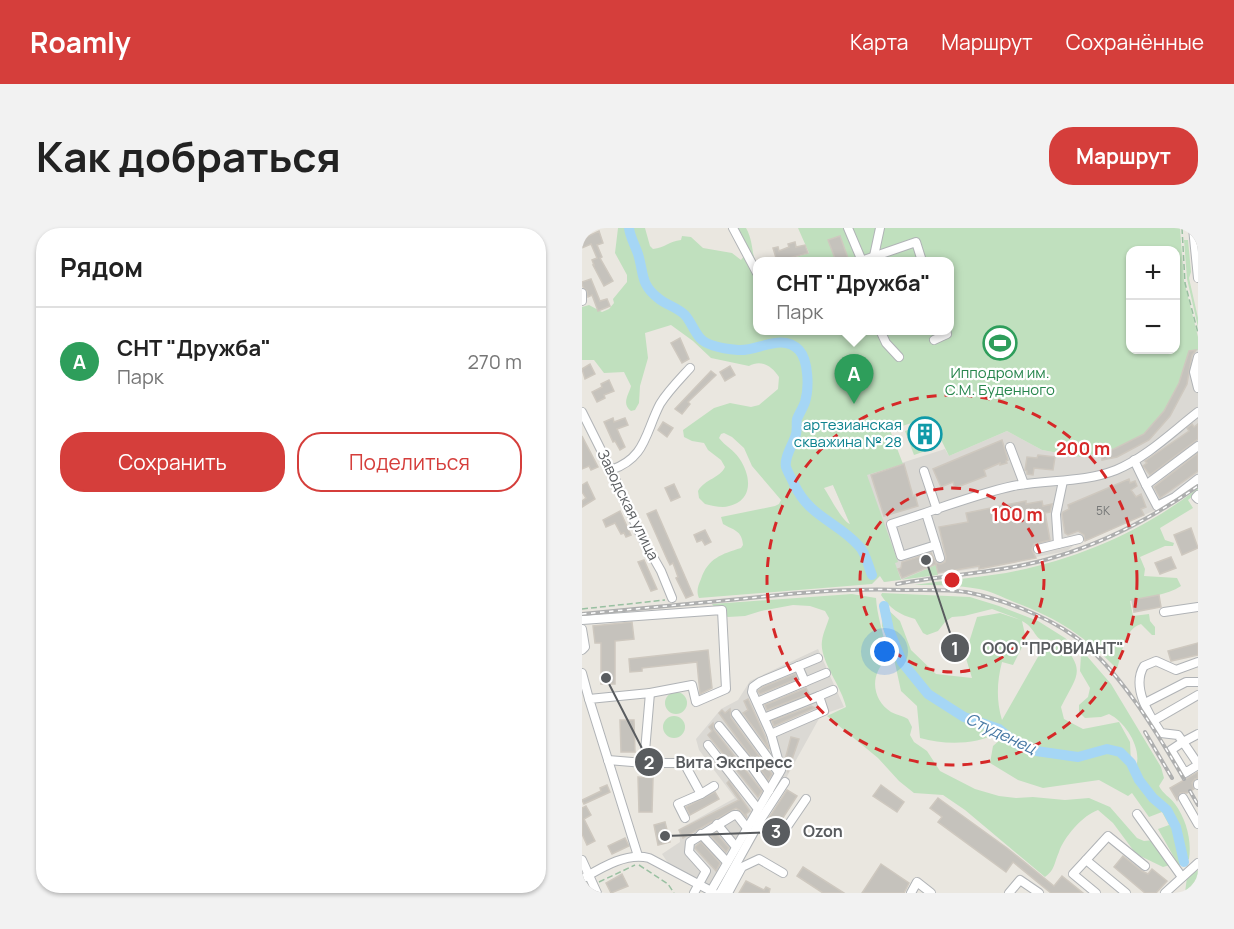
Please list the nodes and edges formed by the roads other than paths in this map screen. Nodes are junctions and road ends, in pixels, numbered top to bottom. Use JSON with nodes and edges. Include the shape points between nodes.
{"nodes":[{"id":1,"x":733,"y":228,"type":"edge"},
{"id":2,"x":848,"y":228,"type":"edge"},
{"id":3,"x":880,"y":228,"type":"edge"},
{"id":4,"x":1194,"y":230,"type":"edge"},
{"id":5,"x":874,"y":256,"type":"joint"},
{"id":6,"x":859,"y":257,"type":"edge"},
{"id":7,"x":921,"y":257,"type":"edge"},
{"id":8,"x":753,"y":266,"type":"edge"},
{"id":9,"x":1198,"y":278,"type":"edge"},
{"id":10,"x":582,"y":293,"type":"edge"},
{"id":11,"x":582,"y":301,"type":"edge"},
{"id":12,"x":882,"y":335,"type":"edge"},
{"id":13,"x":945,"y":335,"type":"edge"},
{"id":14,"x":934,"y":340,"type":"dead end"},
{"id":15,"x":899,"y":357,"type":"dead end"},
{"id":16,"x":1198,"y":357,"type":"edge"},
{"id":17,"x":690,"y":368,"type":"dead end"},
{"id":18,"x":1198,"y":388,"type":"edge"},
{"id":19,"x":582,"y":412,"type":"edge"},
{"id":20,"x":1198,"y":412,"type":"edge"},
{"id":21,"x":1198,"y":446,"type":"edge"},
{"id":22,"x":1010,"y":447,"type":"dead end"},
{"id":23,"x":1134,"y":460,"type":"junction"},
{"id":24,"x":611,"y":470,"type":"junction"},
{"id":25,"x":924,"y":471,"type":"dead end"},
{"id":26,"x":1198,"y":479,"type":"edge"},
{"id":27,"x":1063,"y":482,"type":"junction"},
{"id":28,"x":1024,"y":484,"type":"junction"},
{"id":29,"x":1146,"y":485,"type":"junction"},
{"id":30,"x":937,"y":510,"type":"junction"},
{"id":31,"x":926,"y":513,"type":"junction"},
{"id":32,"x":1079,"y":538,"type":"dead end"},
{"id":33,"x":1058,"y":544,"type":"junction"},
{"id":34,"x":936,"y":545,"type":"junction"},
{"id":35,"x":1038,"y":549,"type":"dead end"},
{"id":36,"x":940,"y":558,"type":"dead end"},
{"id":37,"x":672,"y":598,"type":"road end"},
{"id":38,"x":1198,"y":608,"type":"edge"},
{"id":39,"x":1164,"y":612,"type":"dead end"},
{"id":40,"x":582,"y":621,"type":"edge"},
{"id":41,"x":582,"y":629,"type":"edge"},
{"id":42,"x":582,"y":650,"type":"edge"},
{"id":43,"x":818,"y":658,"type":"dead end"},
{"id":44,"x":1198,"y":662,"type":"edge"},
{"id":45,"x":798,"y":666,"type":"junction"},
{"id":46,"x":582,"y":673,"type":"edge"},
{"id":47,"x":826,"y":673,"type":"dead end"},
{"id":48,"x":805,"y":682,"type":"junction"},
{"id":49,"x":1198,"y":682,"type":"edge"},
{"id":50,"x":833,"y":690,"type":"dead end"},
{"id":51,"x":650,"y":693,"type":"junction"},
{"id":52,"x":1198,"y":695,"type":"edge"},
{"id":53,"x":819,"y":696,"type":"junction"},
{"id":54,"x":589,"y":699,"type":"junction"},
{"id":55,"x":757,"y":702,"type":"junction"},
{"id":56,"x":1145,"y":703,"type":"junction"},
{"id":57,"x":736,"y":714,"type":"dead end"},
{"id":58,"x":764,"y":718,"type":"junction"},
{"id":59,"x":1153,"y":721,"type":"junction"},
{"id":60,"x":719,"y":726,"type":"dead end"},
{"id":61,"x":771,"y":734,"type":"junction"},
{"id":62,"x":1198,"y":734,"type":"edge"},
{"id":63,"x":1183,"y":742,"type":"junction"},
{"id":64,"x":708,"y":745,"type":"dead end"},
{"id":65,"x":608,"y":760,"type":"junction"},
{"id":66,"x":644,"y":763,"type":"junction"},
{"id":67,"x":1198,"y":765,"type":"edge"},
{"id":68,"x":779,"y":773,"type":"junction"},
{"id":69,"x":785,"y":782,"type":"dead end"},
{"id":70,"x":714,"y":786,"type":"dead end"},
{"id":71,"x":768,"y":791,"type":"junction"},
{"id":72,"x":701,"y":794,"type":"junction"},
{"id":73,"x":1184,"y":798,"type":"dead end"},
{"id":74,"x":806,"y":799,"type":"dead end"},
{"id":75,"x":758,"y":809,"type":"junction"},
{"id":76,"x":1137,"y":814,"type":"dead end"},
{"id":77,"x":685,"y":818,"type":"dead end"},
{"id":78,"x":717,"y":824,"type":"junction"},
{"id":79,"x":1198,"y":824,"type":"edge"},
{"id":80,"x":757,"y":826,"type":"junction"},
{"id":81,"x":747,"y":828,"type":"junction"},
{"id":82,"x":701,"y":834,"type":"junction"},
{"id":83,"x":736,"y":847,"type":"junction"},
{"id":84,"x":638,"y":855,"type":"junction"},
{"id":85,"x":582,"y":860,"type":"edge"},
{"id":86,"x":1086,"y":860,"type":"junction"},
{"id":87,"x":728,"y":862,"type":"junction"},
{"id":88,"x":1198,"y":864,"type":"edge"},
{"id":89,"x":1145,"y":866,"type":"dead end"},
{"id":90,"x":783,"y":873,"type":"dead end"},
{"id":91,"x":585,"y":877,"type":"edge"},
{"id":92,"x":1182,"y":877,"type":"junction"},
{"id":93,"x":699,"y":885,"type":"junction"},
{"id":94,"x":595,"y":889,"type":"edge"},
{"id":95,"x":713,"y":892,"type":"edge"},
{"id":96,"x":693,"y":893,"type":"edge"},
{"id":97,"x":720,"y":893,"type":"edge"},
{"id":98,"x":728,"y":893,"type":"edge"},
{"id":99,"x":911,"y":893,"type":"edge"},
{"id":100,"x":931,"y":893,"type":"edge"},
{"id":101,"x":1009,"y":893,"type":"edge"},
{"id":102,"x":1039,"y":893,"type":"edge"},
{"id":103,"x":1096,"y":893,"type":"edge"},
{"id":104,"x":1126,"y":893,"type":"edge"},
{"id":105,"x":1165,"y":893,"type":"edge"}],
"edges":[{"from":1,"to":8,"type":"street"},
{"from":2,"to":6,"type":"street"},
{"from":3,"to":5,"type":"street"},
{"from":4,"to":9,"type":"street"},
{"from":5,"to":7,"type":"street","via":[[916,242]]},
{"from":10,"to":11,"type":"street"},
{"from":12,"to":15,"type":"street"},
{"from":13,"to":14,"type":"street"},
{"from":16,"to":18,"type":"street","via":[[1194,372]]},
{"from":17,"to":24,"type":"street","via":[[661,403],[634,457]]},
{"from":19,"to":24,"type":"street","name":"Заводская улица"},
{"from":20,"to":23,"type":"street"},
{"from":21,"to":29,"type":"street"},
{"from":22,"to":28,"type":"street"},
{"from":23,"to":27,"type":"street","via":[[1117,470]]},
{"from":23,"to":29,"type":"street"},
{"from":24,"to":37,"type":"street","name":"Заводская улица"},
{"from":25,"to":30,"type":"street"},
{"from":26,"to":29,"type":"street","via":[[1157,506]]},
{"from":27,"to":28,"type":"street"},
{"from":27,"to":33,"type":"street","via":[[1056,514]]},
{"from":28,"to":30,"type":"street"},
{"from":30,"to":31,"type":"street"},
{"from":31,"to":34,"type":"street"},
{"from":31,"to":34,"type":"street","via":[[891,525],[902,556]]},
{"from":32,"to":33,"type":"street"},
{"from":33,"to":35,"type":"street"},
{"from":34,"to":36,"type":"street"},
{"from":38,"to":39,"type":"street"},
{"from":40,"to":51,"type":"street","via":[[722,610],[726,689],[696,702],[692,685]]},
{"from":41,"to":42,"type":"street"},
{"from":43,"to":45,"type":"street"},
{"from":44,"to":56,"type":"street","via":[[1176,670],[1156,661],[1144,666],[1140,675]]},
{"from":45,"to":48,"type":"street"},
{"from":45,"to":55,"type":"street","via":[[756,683],[752,692]]},
{"from":46,"to":54,"type":"street"},
{"from":47,"to":48,"type":"street"},
{"from":48,"to":55,"type":"street"},
{"from":49,"to":56,"type":"street","via":[[1186,682]]},
{"from":50,"to":53,"type":"street"},
{"from":51,"to":54,"type":"street"},
{"from":51,"to":66,"type":"street"},
{"from":52,"to":59,"type":"street"},
{"from":53,"to":58,"type":"street"},
{"from":53,"to":61,"type":"street","via":[[824,711]]},
{"from":54,"to":65,"type":"street"},
{"from":55,"to":58,"type":"street"},
{"from":56,"to":59,"type":"street"},
{"from":57,"to":68,"type":"street"},
{"from":58,"to":61,"type":"street"},
{"from":59,"to":63,"type":"street","via":[[1161,733],[1178,735]]},
{"from":60,"to":71,"type":"street"},
{"from":61,"to":68,"type":"street"},
{"from":62,"to":63,"type":"street"},
{"from":63,"to":67,"type":"street"},
{"from":63,"to":67,"type":"street","via":[[1171,750],[1185,773]]},
{"from":64,"to":75,"type":"street"},
{"from":65,"to":66,"type":"street"},
{"from":65,"to":84,"type":"street"},
{"from":66,"to":72,"type":"street","via":[[684,763]]},
{"from":68,"to":71,"type":"street"},
{"from":69,"to":80,"type":"street"},
{"from":70,"to":72,"type":"street"},
{"from":71,"to":75,"type":"street"},
{"from":72,"to":77,"type":"street","via":[[678,804]]},
{"from":73,"to":79,"type":"street"},
{"from":74,"to":80,"type":"street","via":[[780,837]]},
{"from":75,"to":81,"type":"street"},
{"from":76,"to":92,"type":"street"},
{"from":78,"to":81,"type":"street","via":[[737,815]]},
{"from":78,"to":82,"type":"street"},
{"from":78,"to":83,"type":"street"},
{"from":80,"to":97,"type":"street"},
{"from":81,"to":83,"type":"street"},
{"from":82,"to":87,"type":"street"},
{"from":82,"to":93,"type":"street","via":[[690,842],[689,852],[705,871]]},
{"from":83,"to":87,"type":"street"},
{"from":84,"to":91,"type":"street"},
{"from":84,"to":93,"type":"street"},
{"from":85,"to":91,"type":"street"},
{"from":86,"to":89,"type":"street","via":[[1108,836]]},
{"from":86,"to":103,"type":"street","via":[[1073,874]]},
{"from":86,"to":104,"type":"street"},
{"from":87,"to":95,"type":"street"},
{"from":88,"to":92,"type":"street"},
{"from":90,"to":98,"type":"street","via":[[759,859],[742,867]]},
{"from":91,"to":94,"type":"street"},
{"from":92,"to":105,"type":"street"},
{"from":93,"to":95,"type":"street"},
{"from":93,"to":96,"type":"street"},
{"from":99,"to":100,"type":"street","via":[[917,882]]},
{"from":101,"to":102,"type":"street","via":[[1020,880]]}]}
